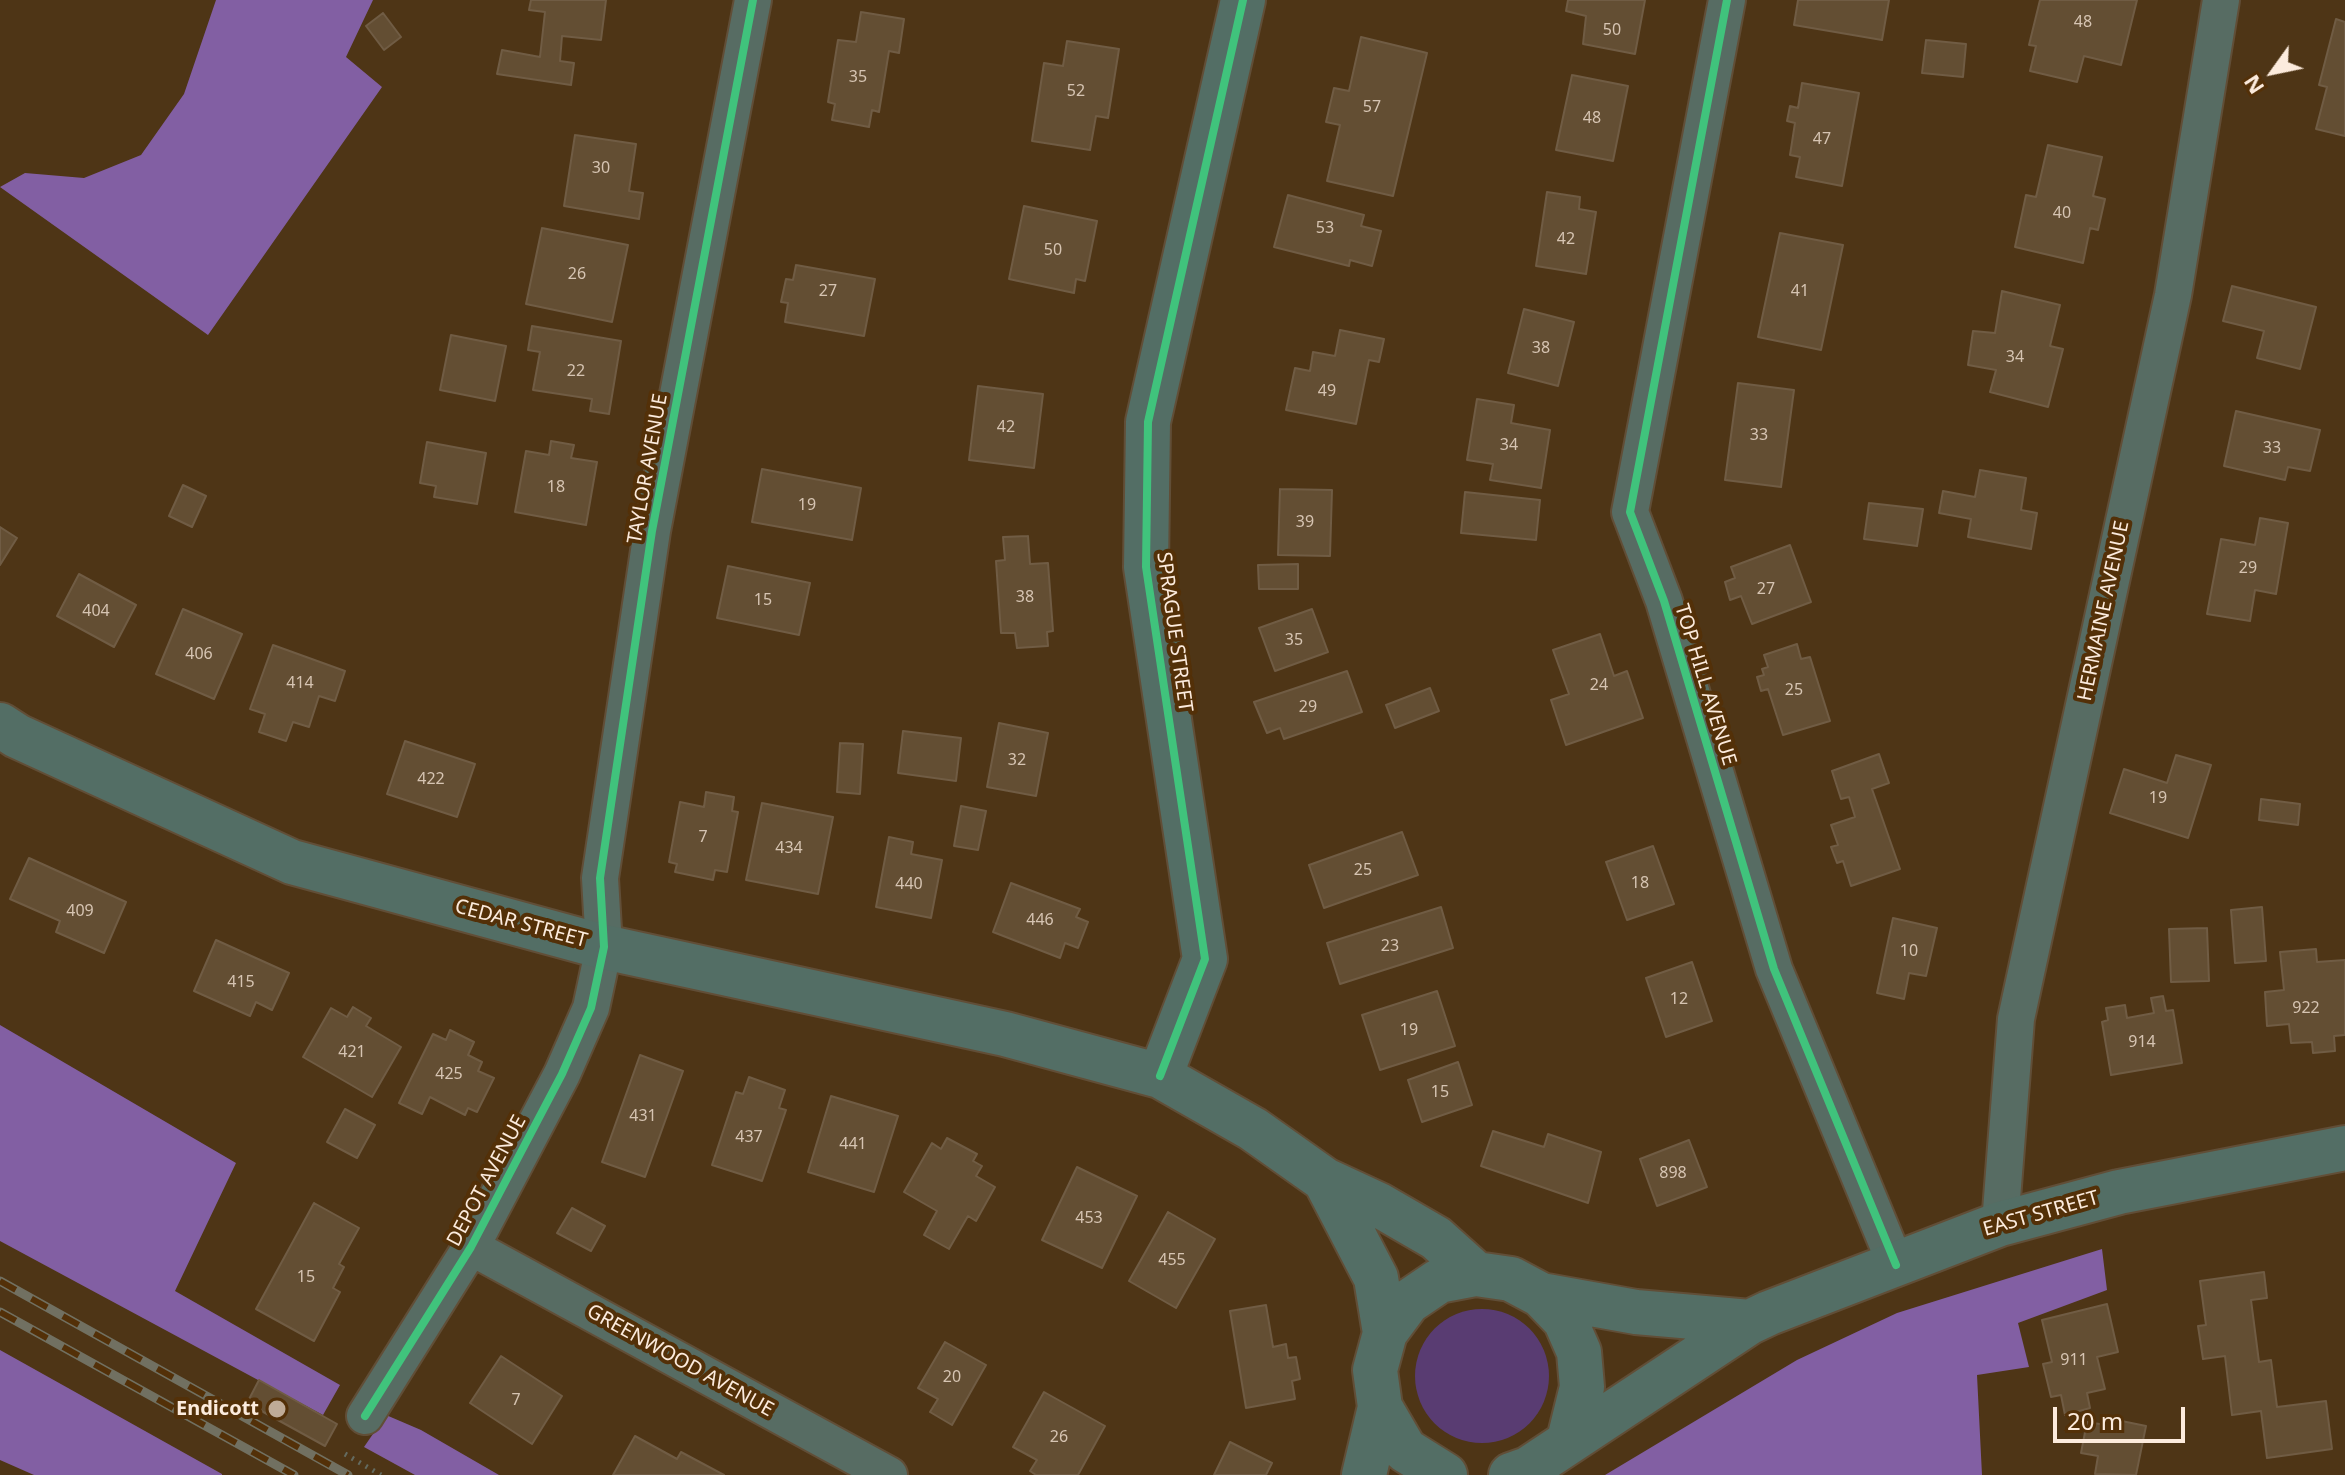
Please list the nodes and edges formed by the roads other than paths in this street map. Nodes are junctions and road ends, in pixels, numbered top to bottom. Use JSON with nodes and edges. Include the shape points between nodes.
{"nodes":[{"id":1,"x":753,"y":0,"type":"edge"},
{"id":2,"x":1243,"y":0,"type":"edge"},
{"id":3,"x":1727,"y":0,"type":"edge"},
{"id":4,"x":2221,"y":0,"type":"edge"},
{"id":5,"x":0,"y":725,"type":"edge"},
{"id":6,"x":604,"y":947,"type":"junction"},
{"id":7,"x":1160,"y":1076,"type":"junction"},
{"id":8,"x":2345,"y":1148,"type":"edge"},
{"id":9,"x":1325,"y":1180,"type":"junction"},
{"id":10,"x":2000,"y":1224,"type":"junction"},
{"id":11,"x":471,"y":1247,"type":"junction"},
{"id":12,"x":1896,"y":1265,"type":"junction"},
{"id":13,"x":1476,"y":1274,"type":"junction"},
{"id":14,"x":1541,"y":1295,"type":"junction"},
{"id":15,"x":1750,"y":1322,"type":"junction"},
{"id":16,"x":1385,"y":1333,"type":"junction"},
{"id":17,"x":1380,"y":1407,"type":"junction"},
{"id":18,"x":365,"y":1416,"type":"dead end"},
{"id":19,"x":1569,"y":1440,"type":"junction"},
{"id":20,"x":889,"y":1475,"type":"edge"},
{"id":21,"x":1364,"y":1475,"type":"edge"},
{"id":22,"x":1445,"y":1475,"type":"edge"},
{"id":23,"x":1511,"y":1475,"type":"edge"}],
"edges":[{"from":1,"to":6,"type":"street","name":"TAYLOR AVENUE","via":[[647,562],[600,878]]},
{"from":2,"to":7,"type":"main road","name":"SPRAGUE STREET","via":[[1148,422],[1146,567],[1205,959]]},
{"from":3,"to":12,"type":"street","name":"TOP HILL AVENUE","via":[[1630,512],[1664,601],[1774,969]]},
{"from":4,"to":10,"type":"street","name":"HERMAINE AVENUE","via":[[2173,295],[2016,1019]]},
{"from":5,"to":6,"type":"main road","name":"CEDAR STREET","via":[[292,862]]},
{"from":6,"to":7,"type":"main road","name":"CEDAR STREET","via":[[1005,1034]]},
{"from":6,"to":11,"type":"street","name":"DEPOT AVENUE","via":[[591,1008],[562,1074]]},
{"from":7,"to":9,"type":"main road","via":[[1253,1129]]},
{"from":8,"to":10,"type":"main road","name":"EAST STREET","via":[[2119,1192]]},
{"from":9,"to":13,"type":"main road","via":[[1436,1238]]},
{"from":9,"to":16,"type":"main road","via":[[1376,1278]]},
{"from":10,"to":12,"type":"main road","name":"EAST STREET"},
{"from":11,"to":18,"type":"street","name":"DEPOT AVENUE"},
{"from":11,"to":20,"type":"street","name":"GREENWOOD AVENUE"},
{"from":12,"to":15,"type":"main road","name":"EAST STREET"},
{"from":13,"to":14,"type":"main road","via":[[1511,1279]]},
{"from":13,"to":16,"type":"main road","via":[[1439,1281],[1408,1302]]},
{"from":14,"to":15,"type":"main road","name":"EAST STREET","via":[[1636,1312]]},
{"from":14,"to":19,"type":"main road","via":[[1565,1320],[1579,1352],[1582,1387]]},
{"from":15,"to":19,"type":"main road","name":"EAST STREET"},
{"from":16,"to":17,"type":"main road","via":[[1375,1370]]},
{"from":17,"to":21,"type":"main road"},
{"from":17,"to":22,"type":"main road","via":[[1405,1450]]},
{"from":19,"to":23,"type":"main road","name":"EAST STREET"}]}
